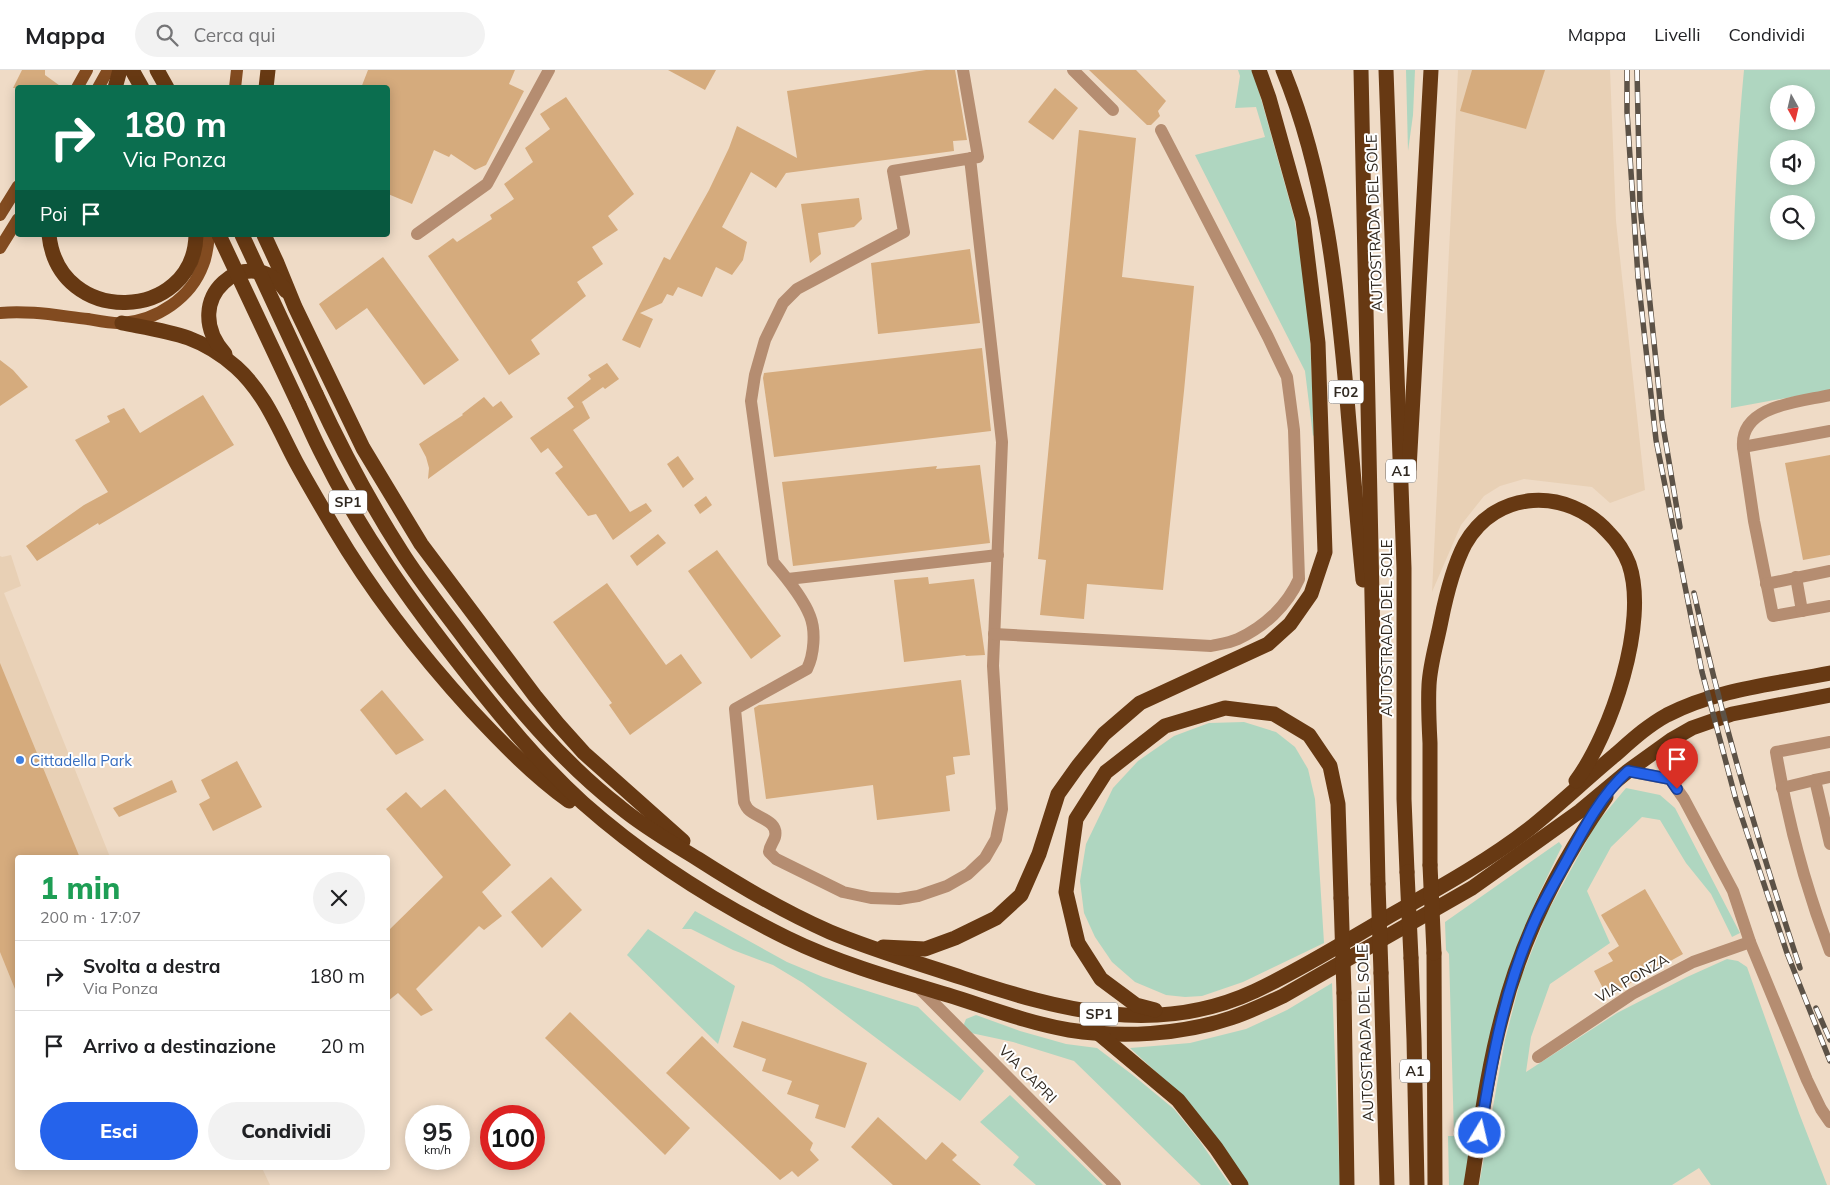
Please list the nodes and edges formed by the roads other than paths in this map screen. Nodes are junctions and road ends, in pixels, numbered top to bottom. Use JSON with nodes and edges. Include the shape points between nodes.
{"nodes":[{"id":1,"x":87,"y":70,"type":"edge"},
{"id":2,"x":108,"y":70,"type":"edge"},
{"id":3,"x":120,"y":70,"type":"edge"},
{"id":4,"x":132,"y":70,"type":"edge"},
{"id":5,"x":156,"y":70,"type":"edge"},
{"id":6,"x":268,"y":70,"type":"edge"},
{"id":7,"x":549,"y":70,"type":"edge"},
{"id":8,"x":962,"y":70,"type":"edge"},
{"id":9,"x":1073,"y":70,"type":"edge"},
{"id":10,"x":1259,"y":70,"type":"edge"},
{"id":11,"x":1283,"y":70,"type":"edge"},
{"id":12,"x":1361,"y":70,"type":"edge"},
{"id":13,"x":1386,"y":70,"type":"edge"},
{"id":14,"x":1431,"y":70,"type":"edge"},
{"id":15,"x":79,"y":85,"type":"edge"},
{"id":16,"x":100,"y":85,"type":"edge"},
{"id":17,"x":116,"y":85,"type":"edge"},
{"id":18,"x":140,"y":85,"type":"edge"},
{"id":19,"x":165,"y":85,"type":"edge"},
{"id":20,"x":266,"y":85,"type":"edge"},
{"id":21,"x":1113,"y":110,"type":"dead end"},
{"id":22,"x":1161,"y":130,"type":"dead end"},
{"id":23,"x":970,"y":158,"type":"junction"},
{"id":24,"x":15,"y":191,"type":"edge"},
{"id":25,"x":0,"y":216,"type":"edge"},
{"id":26,"x":15,"y":225,"type":"edge"},
{"id":27,"x":417,"y":234,"type":"dead end"},
{"id":28,"x":49,"y":237,"type":"edge"},
{"id":29,"x":196,"y":237,"type":"edge"},
{"id":30,"x":209,"y":237,"type":"edge"},
{"id":31,"x":220,"y":237,"type":"edge"},
{"id":32,"x":243,"y":237,"type":"edge"},
{"id":33,"x":265,"y":237,"type":"edge"},
{"id":34,"x":270,"y":237,"type":"edge"},
{"id":35,"x":0,"y":248,"type":"edge"},
{"id":36,"x":277,"y":263,"type":"junction"},
{"id":37,"x":295,"y":308,"type":"junction"},
{"id":38,"x":0,"y":313,"type":"edge"},
{"id":39,"x":122,"y":323,"type":"junction"},
{"id":40,"x":236,"y":368,"type":"junction"},
{"id":41,"x":1830,"y":396,"type":"edge"},
{"id":42,"x":1830,"y":431,"type":"edge"},
{"id":43,"x":1743,"y":447,"type":"junction"},
{"id":44,"x":998,"y":555,"type":"junction"},
{"id":45,"x":1404,"y":568,"type":"junction"},
{"id":46,"x":1830,"y":571,"type":"edge"},
{"id":47,"x":1796,"y":577,"type":"junction"},
{"id":48,"x":788,"y":579,"type":"junction"},
{"id":49,"x":1766,"y":584,"type":"junction"},
{"id":50,"x":1830,"y":606,"type":"edge"},
{"id":51,"x":1802,"y":611,"type":"junction"},
{"id":52,"x":994,"y":634,"type":"junction"},
{"id":53,"x":1830,"y":674,"type":"edge"},
{"id":54,"x":1830,"y":695,"type":"edge"},
{"id":55,"x":1375,"y":721,"type":"junction"},
{"id":56,"x":1671,"y":740,"type":"junction"},
{"id":57,"x":1830,"y":742,"type":"edge"},
{"id":58,"x":1628,"y":771,"type":"junction"},
{"id":59,"x":1830,"y":777,"type":"edge"},
{"id":60,"x":1670,"y":779,"type":"junction"},
{"id":61,"x":1814,"y":780,"type":"junction"},
{"id":62,"x":1615,"y":783,"type":"junction"},
{"id":63,"x":1782,"y":788,"type":"junction"},
{"id":64,"x":1553,"y":808,"type":"junction"},
{"id":65,"x":632,"y":842,"type":"junction"},
{"id":66,"x":1830,"y":844,"type":"edge"},
{"id":67,"x":720,"y":873,"type":"junction"},
{"id":68,"x":1750,"y":942,"type":"junction"},
{"id":69,"x":864,"y":946,"type":"junction"},
{"id":70,"x":1830,"y":951,"type":"edge"},
{"id":71,"x":917,"y":986,"type":"junction"},
{"id":72,"x":1169,"y":1014,"type":"junction"},
{"id":73,"x":1098,"y":1032,"type":"junction"},
{"id":74,"x":1538,"y":1056,"type":"dead end"},
{"id":75,"x":1830,"y":1122,"type":"edge"},
{"id":76,"x":1115,"y":1185,"type":"edge"},
{"id":77,"x":1241,"y":1185,"type":"edge"},
{"id":78,"x":1347,"y":1185,"type":"edge"},
{"id":79,"x":1387,"y":1185,"type":"edge"},
{"id":80,"x":1417,"y":1185,"type":"edge"},
{"id":81,"x":1435,"y":1185,"type":"edge"},
{"id":82,"x":1471,"y":1185,"type":"edge"}],
"edges":[{"from":1,"to":15,"type":"main road"},
{"from":2,"to":16,"type":"main road"},
{"from":3,"to":17,"type":"highway"},
{"from":4,"to":18,"type":"highway"},
{"from":5,"to":19,"type":"highway"},
{"from":6,"to":20,"type":"highway"},
{"from":7,"to":27,"type":"street","via":[[487,184]]},
{"from":8,"to":23,"type":"street","via":[[978,157]]},
{"from":9,"to":21,"type":"street"},
{"from":10,"to":69,"type":"highway","via":[[1303,220],[1318,343],[1325,552],[1311,594],[1290,624],[1268,644],[1140,703],[1104,734],[1058,794],[1039,854],[1021,896],[996,918],[925,949]]},
{"from":11,"to":55,"type":"highway","number":"F02","via":[[1310,148],[1326,215],[1339,308]]},
{"from":12,"to":55,"type":"highway","name":"AUTOSTRADA DEL SOLE","number":"A1"},
{"from":13,"to":45,"type":"highway","name":"AUTOSTRADA DEL SOLE","number":"A1"},
{"from":14,"to":45,"type":"highway"},
{"from":22,"to":52,"type":"street","via":[[1287,376],[1294,430],[1299,579],[1277,612],[1258,627],[1236,640],[1211,646]]},
{"from":23,"to":44,"type":"street","via":[[1002,442]]},
{"from":23,"to":48,"type":"street","via":[[893,171],[904,232],[797,289],[783,303],[765,340],[751,401],[773,562]]},
{"from":24,"to":25,"type":"main road"},
{"from":26,"to":35,"type":"main road"},
{"from":28,"to":29,"type":"highway","via":[[58,264],[72,284],[91,297],[115,303],[143,300],[165,290],[182,275],[193,254]]},
{"from":30,"to":39,"type":"main road","via":[[204,265],[188,290],[164,310]]},
{"from":31,"to":65,"type":"highway","number":"SP1","bridge":true,"via":[[322,456],[360,523],[430,626],[524,744],[584,803]]},
{"from":32,"to":67,"type":"highway","number":"SP1","bridge":true,"via":[[359,481],[428,590],[516,705],[565,758],[621,809]]},
{"from":33,"to":36,"type":"highway"},
{"from":34,"to":36,"type":"highway"},
{"from":36,"to":37,"type":"highway"},
{"from":37,"to":40,"type":"highway","via":[[281,284],[265,273],[244,271],[220,286],[210,304],[208,325],[218,346]]},
{"from":37,"to":67,"type":"highway","via":[[363,448],[421,544],[457,593],[535,696],[584,753]]},
{"from":38,"to":39,"type":"main road"},
{"from":39,"to":40,"type":"highway","via":[[193,339]]},
{"from":40,"to":65,"type":"highway","via":[[264,399],[334,529],[386,609],[419,650],[531,770],[584,812]]},
{"from":41,"to":43,"type":"street","via":[[1773,407],[1758,415],[1745,429]]},
{"from":42,"to":43,"type":"street"},
{"from":43,"to":49,"type":"street"},
{"from":44,"to":48,"type":"street"},
{"from":44,"to":52,"type":"street"},
{"from":45,"to":80,"type":"highway","name":"AUTOSTRADA DEL SOLE","number":"A1","bridge":true,"via":[[1404,799]]},
{"from":46,"to":47,"type":"street"},
{"from":47,"to":49,"type":"street"},
{"from":47,"to":51,"type":"street"},
{"from":48,"to":52,"type":"street","via":[[811,617],[812,660],[807,669],[735,709],[744,802],[749,810],[774,828],[770,852],[776,859],[843,892],[871,898],[918,896],[947,886],[986,858],[996,839],[1002,809]]},
{"from":49,"to":51,"type":"street","via":[[1772,616]]},
{"from":50,"to":51,"type":"street"},
{"from":53,"to":64,"type":"highway","number":"SP1","via":[[1732,692],[1669,714],[1637,736]]},
{"from":54,"to":56,"type":"highway","number":"SP1","via":[[1732,714],[1692,728]]},
{"from":55,"to":79,"type":"highway","name":"AUTOSTRADA DEL SOLE","number":"A1","bridge":true},
{"from":56,"to":58,"type":"highway","number":"SP1"},
{"from":56,"to":60,"type":"street"},
{"from":57,"to":63,"type":"street","via":[[1776,752]]},
{"from":58,"to":60,"type":"street"},
{"from":58,"to":62,"type":"highway","number":"SP1"},
{"from":59,"to":61,"type":"street"},
{"from":60,"to":68,"type":"street","via":[[1733,891]]},
{"from":61,"to":63,"type":"street"},
{"from":61,"to":66,"type":"street"},
{"from":62,"to":73,"type":"highway","number":"SP1","via":[[1472,888],[1283,996],[1231,1019],[1192,1028],[1133,1034]]},
{"from":62,"to":82,"type":"highway","via":[[1578,839],[1537,916],[1520,959],[1491,1063]]},
{"from":63,"to":70,"type":"street"},
{"from":64,"to":72,"type":"highway","number":"SP1","via":[[1529,829],[1458,877],[1297,969],[1230,1002]]},
{"from":64,"to":81,"type":"highway","bridge":true,"via":[[1585,769],[1607,722],[1627,660],[1635,599],[1629,563],[1617,542],[1600,523],[1571,505],[1535,500],[1499,510],[1479,526],[1465,545],[1446,600],[1429,684]]},
{"from":65,"to":71,"type":"highway","number":"SP1","via":[[730,908],[788,939],[849,964]]},
{"from":67,"to":69,"type":"highway","number":"SP1","via":[[816,925]]},
{"from":68,"to":74,"type":"street","name":"VIA PONZA","via":[[1693,962],[1632,994]]},
{"from":68,"to":75,"type":"street","via":[[1807,1080]]},
{"from":69,"to":72,"type":"highway","number":"SP1","via":[[998,990],[1076,1011],[1108,1015]]},
{"from":71,"to":73,"type":"highway","number":"SP1","via":[[1039,1023]]},
{"from":71,"to":76,"type":"street","name":"VIA CAPRI"},
{"from":72,"to":78,"type":"highway","bridge":true,"via":[[1136,1005],[1101,980],[1078,943],[1066,892],[1076,819],[1106,772],[1165,726],[1225,708],[1274,714],[1309,735],[1330,766],[1338,804]]},
{"from":73,"to":77,"type":"highway","via":[[1178,1100]]}]}
